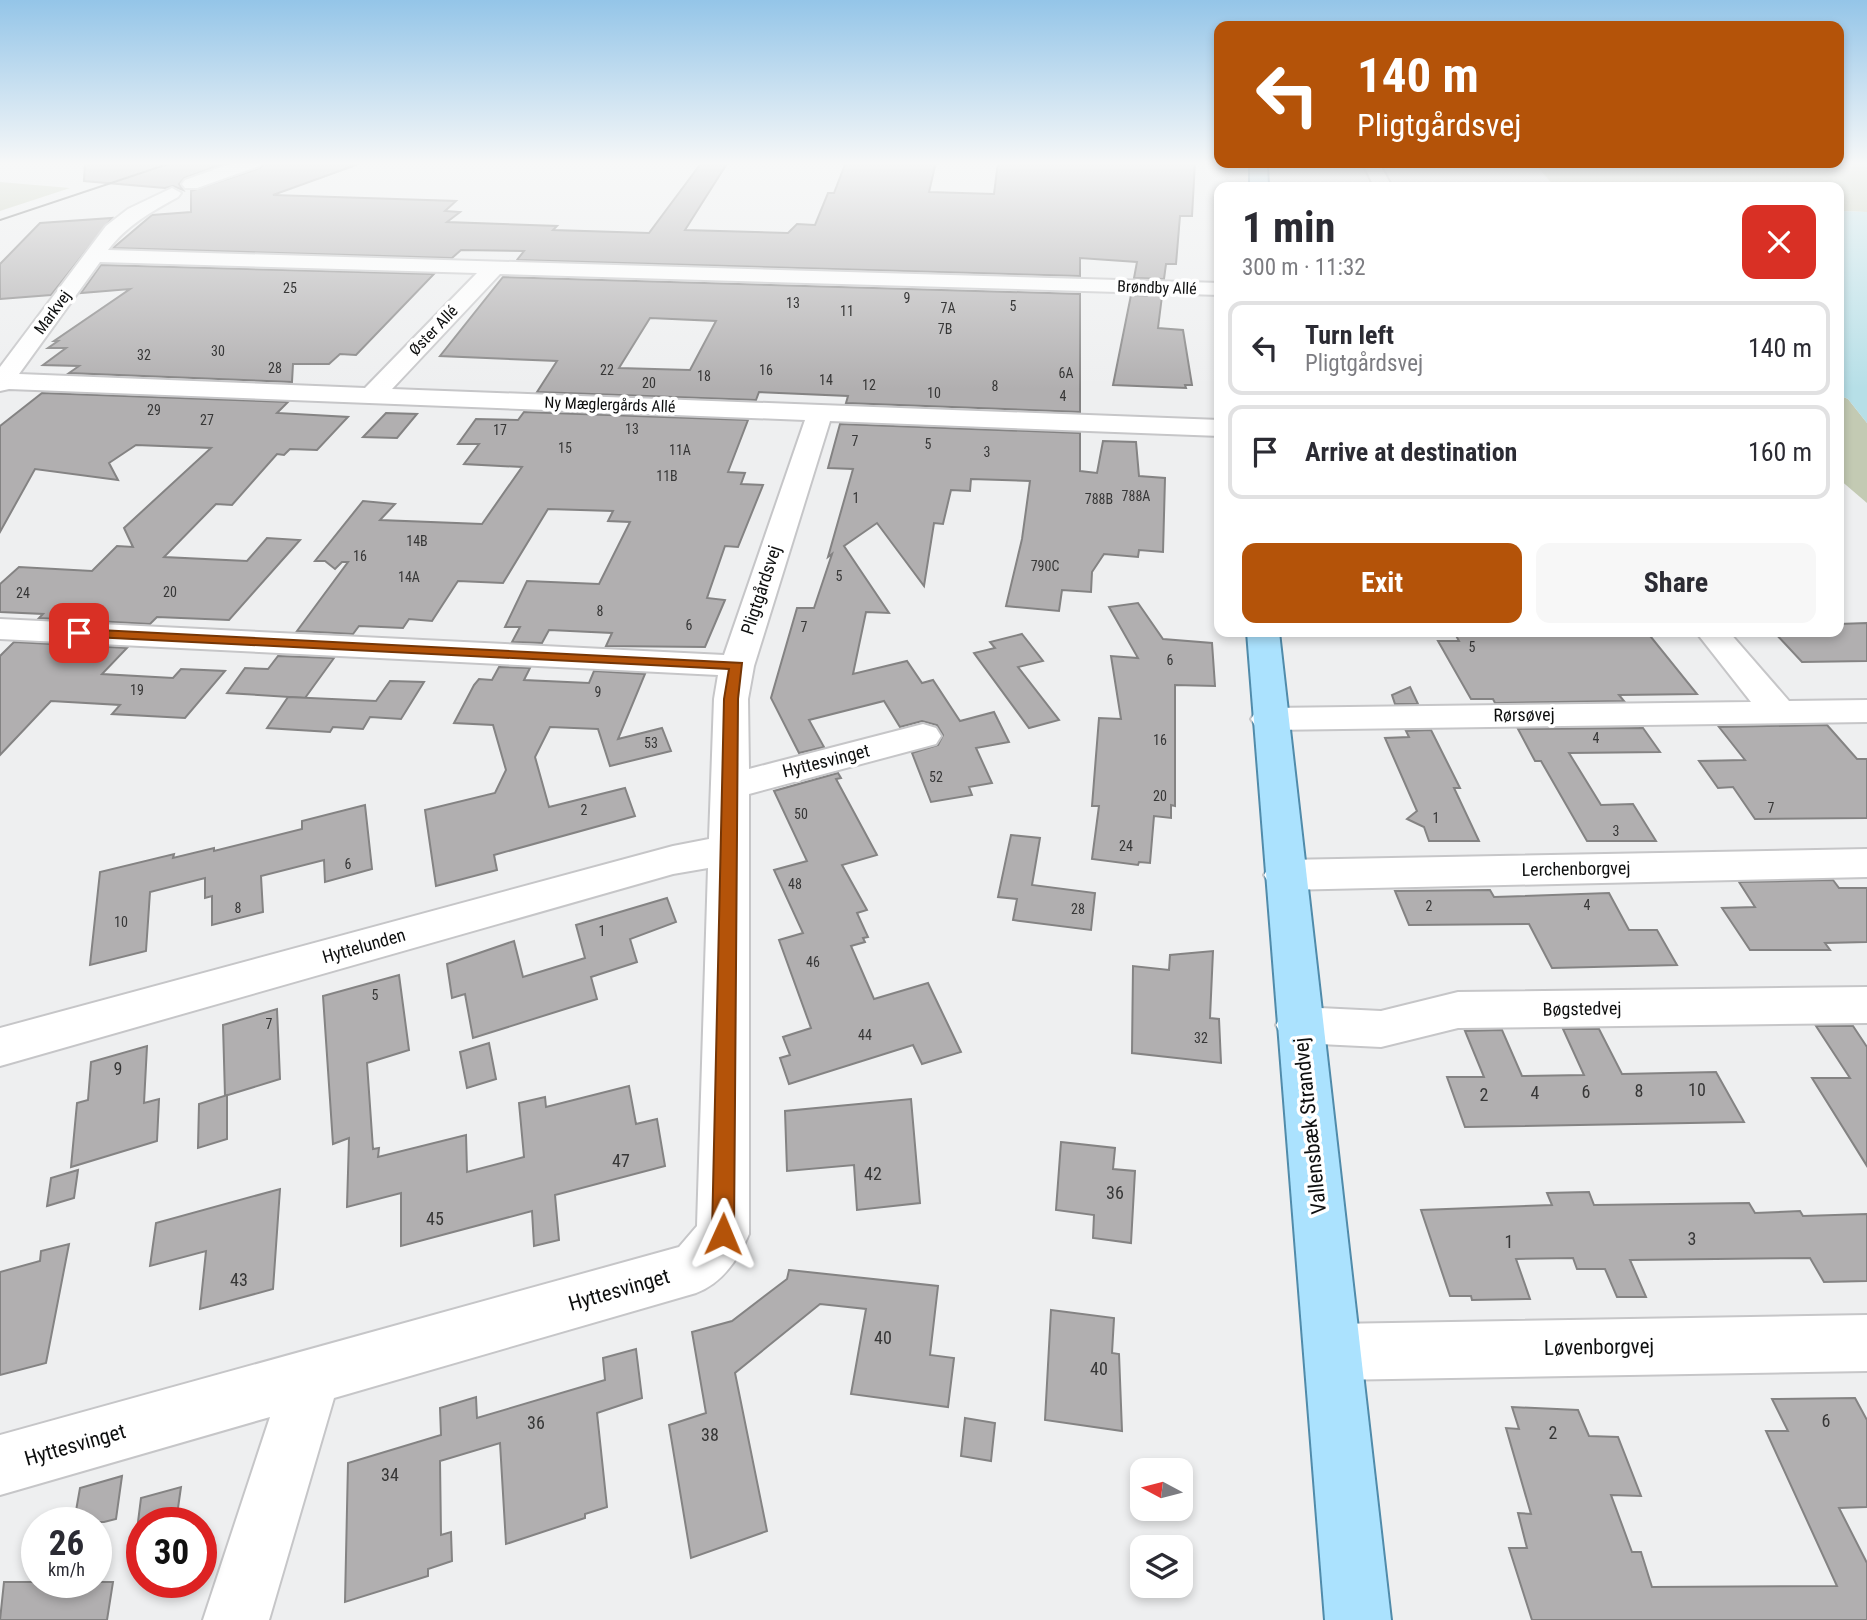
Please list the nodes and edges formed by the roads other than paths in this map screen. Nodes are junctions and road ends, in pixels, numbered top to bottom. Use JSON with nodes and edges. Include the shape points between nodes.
{"nodes":[{"id":1,"x":107,"y":238,"type":"edge"},
{"id":2,"x":94,"y":256,"type":"junction"},
{"id":3,"x":495,"y":267,"type":"junction"},
{"id":4,"x":1214,"y":289,"type":"edge"},
{"id":5,"x":1,"y":382,"type":"edge"},
{"id":6,"x":372,"y":395,"type":"junction"},
{"id":7,"x":820,"y":412,"type":"junction"},
{"id":8,"x":1214,"y":428,"type":"edge"},
{"id":9,"x":0,"y":629,"type":"edge"},
{"id":10,"x":1263,"y":637,"type":"edge"},
{"id":11,"x":1716,"y":637,"type":"edge"},
{"id":12,"x":737,"y":666,"type":"junction"},
{"id":13,"x":1867,"y":710,"type":"edge"},
{"id":14,"x":1778,"y":711,"type":"junction"},
{"id":15,"x":1269,"y":719,"type":"junction"},
{"id":16,"x":923,"y":736,"type":"dead end"},
{"id":17,"x":730,"y":786,"type":"junction"},
{"id":18,"x":729,"y":850,"type":"junction"},
{"id":19,"x":1867,"y":863,"type":"edge"},
{"id":20,"x":1284,"y":875,"type":"junction"},
{"id":21,"x":1867,"y":1005,"type":"edge"},
{"id":22,"x":1300,"y":1025,"type":"junction"},
{"id":23,"x":0,"y":1047,"type":"edge"},
{"id":24,"x":1867,"y":1343,"type":"edge"},
{"id":25,"x":1332,"y":1352,"type":"junction"},
{"id":26,"x":311,"y":1379,"type":"junction"},
{"id":27,"x":0,"y":1465,"type":"edge"},
{"id":28,"x":236,"y":1620,"type":"edge"},
{"id":29,"x":1358,"y":1620,"type":"edge"}],
"edges":[{"from":1,"to":2,"type":"street","name":"Markvej"},
{"from":2,"to":3,"type":"street","name":"Brøndby Allé"},
{"from":2,"to":5,"type":"street","name":"Markvej"},
{"from":3,"to":4,"type":"street","name":"Brøndby Allé"},
{"from":3,"to":6,"type":"street","name":"Øster Allé"},
{"from":5,"to":6,"type":"street","name":"Ny Mæglergårds Allé"},
{"from":6,"to":7,"type":"street","name":"Ny Mæglergårds Allé"},
{"from":7,"to":8,"type":"street","name":"Ny Mæglergårds Allé"},
{"from":7,"to":12,"type":"street","name":"Pligtgårdsvej"},
{"from":9,"to":12,"type":"street"},
{"from":10,"to":15,"type":"main road","name":"Vallensbæk Strandvej"},
{"from":11,"to":14,"type":"street"},
{"from":12,"to":17,"type":"street","name":"Hyttesvinget","via":[[731,699]]},
{"from":13,"to":14,"type":"street","name":"Rørsøvej"},
{"from":14,"to":15,"type":"street","name":"Rørsøvej"},
{"from":15,"to":20,"type":"main road","name":"Vallensbæk Strandvej"},
{"from":16,"to":17,"type":"street","name":"Hyttesvinget"},
{"from":17,"to":18,"type":"street","name":"Hyttesvinget"},
{"from":18,"to":23,"type":"street","name":"Hyttelunden","via":[[673,860]]},
{"from":18,"to":26,"type":"street","name":"Hyttesvinget","via":[[723,1234],[696,1268]]},
{"from":19,"to":20,"type":"street","name":"Lerchenborgvej"},
{"from":20,"to":22,"type":"main road","name":"Vallensbæk Strandvej"},
{"from":21,"to":22,"type":"street","name":"Bøgstedvej","via":[[1458,1010],[1381,1029]]},
{"from":22,"to":25,"type":"main road","name":"Vallensbæk Strandvej"},
{"from":24,"to":25,"type":"street","name":"Løvenborgvej"},
{"from":25,"to":29,"type":"main road","name":"Vallensbæk Strandvej"},
{"from":26,"to":27,"type":"street","name":"Hyttesvinget"},
{"from":26,"to":28,"type":"street"}]}
